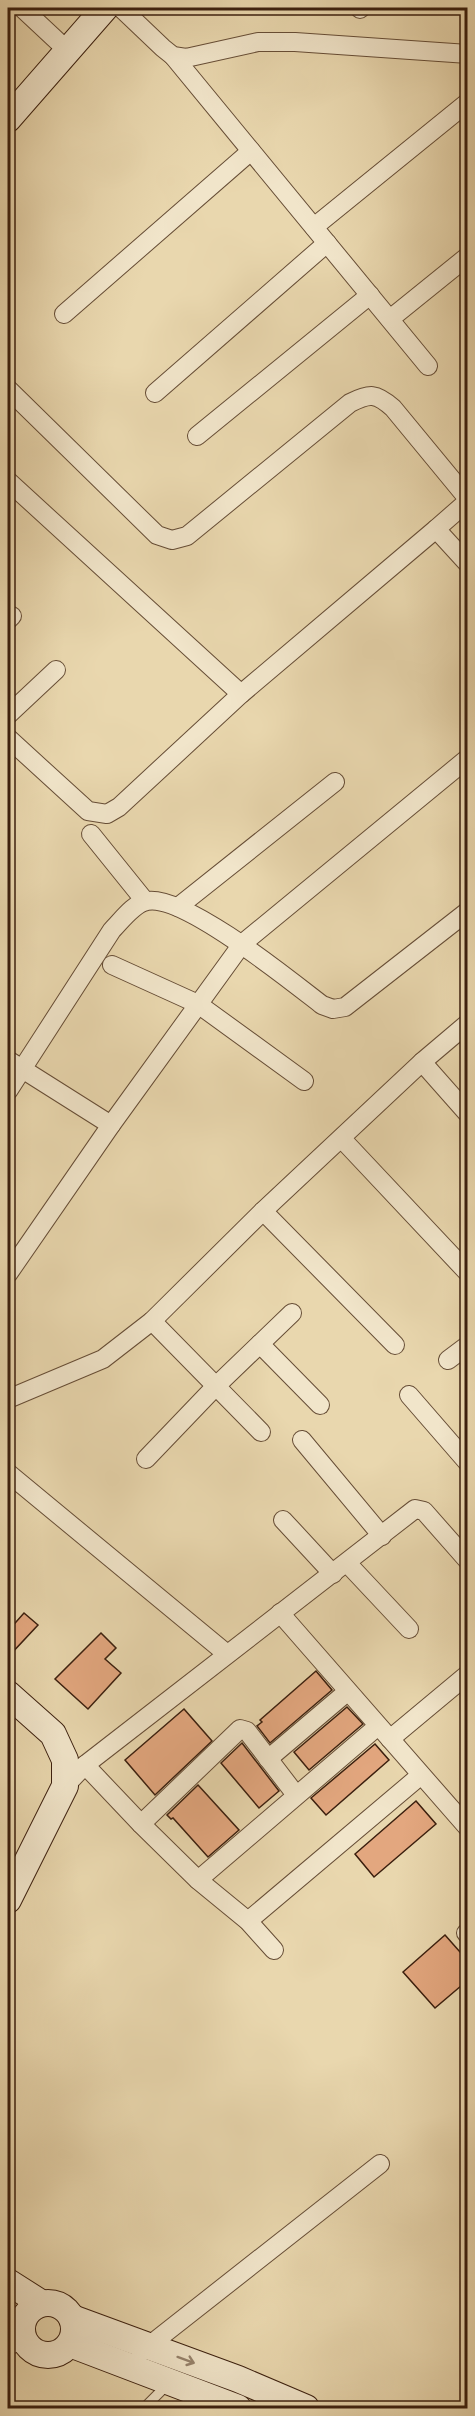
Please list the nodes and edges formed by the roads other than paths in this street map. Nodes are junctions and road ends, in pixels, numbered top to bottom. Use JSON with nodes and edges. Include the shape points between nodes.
{"nodes":[{"id":1,"x":22,"y":8,"type":"edge"},
{"id":2,"x":105,"y":8,"type":"edge"},
{"id":3,"x":120,"y":8,"type":"edge"},
{"id":4,"x":68,"y":51,"type":"junction"},
{"id":5,"x":468,"y":54,"type":"edge"},
{"id":6,"x":173,"y":56,"type":"junction"},
{"id":7,"x":468,"y":102,"type":"edge"},
{"id":8,"x":8,"y":119,"type":"edge"},
{"id":9,"x":251,"y":151,"type":"junction"},
{"id":10,"x":314,"y":227,"type":"junction"},
{"id":11,"x":327,"y":243,"type":"junction"},
{"id":12,"x":468,"y":256,"type":"edge"},
{"id":13,"x":370,"y":294,"type":"junction"},
{"id":14,"x":64,"y":314,"type":"dead end"},
{"id":15,"x":390,"y":319,"type":"junction"},
{"id":16,"x":428,"y":366,"type":"dead end"},
{"id":17,"x":8,"y":389,"type":"edge"},
{"id":18,"x":155,"y":393,"type":"dead end"},
{"id":19,"x":197,"y":436,"type":"dead end"},
{"id":20,"x":8,"y":481,"type":"edge"},
{"id":21,"x":468,"y":500,"type":"edge"},
{"id":22,"x":436,"y":529,"type":"junction"},
{"id":23,"x":468,"y":564,"type":"edge"},
{"id":24,"x":56,"y":670,"type":"dead end"},
{"id":25,"x":241,"y":694,"type":"junction"},
{"id":26,"x":8,"y":715,"type":"edge"},
{"id":27,"x":9,"y":744,"type":"edge"},
{"id":28,"x":468,"y":758,"type":"edge"},
{"id":29,"x":335,"y":782,"type":"dead end"},
{"id":30,"x":91,"y":834,"type":"dead end"},
{"id":31,"x":145,"y":901,"type":"junction"},
{"id":32,"x":178,"y":908,"type":"junction"},
{"id":33,"x":468,"y":911,"type":"edge"},
{"id":34,"x":242,"y":944,"type":"junction"},
{"id":35,"x":112,"y":965,"type":"dead end"},
{"id":36,"x":198,"y":1004,"type":"junction"},
{"id":37,"x":468,"y":1023,"type":"edge"},
{"id":38,"x":422,"y":1062,"type":"junction"},
{"id":39,"x":15,"y":1065,"type":"edge"},
{"id":40,"x":304,"y":1081,"type":"dead end"},
{"id":41,"x":8,"y":1090,"type":"edge"},
{"id":42,"x":468,"y":1114,"type":"edge"},
{"id":43,"x":111,"y":1125,"type":"junction"},
{"id":44,"x":342,"y":1139,"type":"junction"},
{"id":45,"x":263,"y":1210,"type":"junction"},
{"id":46,"x":468,"y":1273,"type":"edge"},
{"id":47,"x":8,"y":1274,"type":"edge"},
{"id":48,"x":292,"y":1313,"type":"dead end"},
{"id":49,"x":152,"y":1321,"type":"junction"},
{"id":50,"x":260,"y":1344,"type":"junction"},
{"id":51,"x":395,"y":1345,"type":"dead end"},
{"id":52,"x":468,"y":1345,"type":"edge"},
{"id":53,"x":448,"y":1360,"type":"dead end"},
{"id":54,"x":216,"y":1387,"type":"junction"},
{"id":55,"x":409,"y":1395,"type":"dead end"},
{"id":56,"x":8,"y":1399,"type":"edge"},
{"id":57,"x":320,"y":1405,"type":"dead end"},
{"id":58,"x":261,"y":1432,"type":"dead end"},
{"id":59,"x":302,"y":1440,"type":"dead end"},
{"id":60,"x":146,"y":1459,"type":"dead end"},
{"id":61,"x":468,"y":1463,"type":"edge"},
{"id":62,"x":8,"y":1473,"type":"edge"},
{"id":63,"x":284,"y":1520,"type":"dead end"},
{"id":64,"x":382,"y":1536,"type":"junction"},
{"id":65,"x":468,"y":1561,"type":"edge"},
{"id":66,"x":341,"y":1569,"type":"junction"},
{"id":67,"x":280,"y":1613,"type":"junction"},
{"id":68,"x":409,"y":1629,"type":"dead end"},
{"id":69,"x":227,"y":1654,"type":"junction"},
{"id":70,"x":468,"y":1674,"type":"edge"},
{"id":71,"x":348,"y":1692,"type":"junction"},
{"id":72,"x":8,"y":1694,"type":"edge"},
{"id":73,"x":39,"y":1720,"type":"junction"},
{"id":74,"x":384,"y":1733,"type":"junction"},
{"id":75,"x":268,"y":1759,"type":"junction"},
{"id":76,"x":85,"y":1765,"type":"junction"},
{"id":77,"x":421,"y":1775,"type":"junction"},
{"id":78,"x":64,"y":1786,"type":"junction"},
{"id":79,"x":296,"y":1795,"type":"junction"},
{"id":80,"x":466,"y":1823,"type":"edge"},
{"id":81,"x":141,"y":1824,"type":"junction"},
{"id":82,"x":8,"y":1874,"type":"edge"},
{"id":83,"x":198,"y":1880,"type":"junction"},
{"id":84,"x":8,"y":1900,"type":"edge"},
{"id":85,"x":248,"y":1921,"type":"junction"},
{"id":86,"x":274,"y":1950,"type":"dead end"},
{"id":87,"x":380,"y":2164,"type":"dead end"},
{"id":88,"x":8,"y":2282,"type":"edge"},
{"id":89,"x":41,"y":2303,"type":"junction"},
{"id":90,"x":72,"y":2318,"type":"junction"},
{"id":91,"x":15,"y":2333,"type":"edge"},
{"id":92,"x":70,"y":2344,"type":"junction"},
{"id":93,"x":148,"y":2346,"type":"junction"},
{"id":94,"x":127,"y":2365,"type":"junction"},
{"id":95,"x":171,"y":2382,"type":"junction"},
{"id":96,"x":230,"y":2407,"type":"edge"},
{"id":97,"x":144,"y":2409,"type":"edge"},
{"id":98,"x":306,"y":2409,"type":"edge"}],
"edges":[{"from":1,"to":4,"type":"street"},
{"from":2,"to":4,"type":"main road"},
{"from":3,"to":6,"type":"street"},
{"from":4,"to":8,"type":"main road"},
{"from":5,"to":6,"type":"street","via":[[258,42],[186,58]]},
{"from":6,"to":9,"type":"street"},
{"from":7,"to":10,"type":"street"},
{"from":9,"to":10,"type":"street"},
{"from":9,"to":14,"type":"street"},
{"from":10,"to":11,"type":"street"},
{"from":11,"to":13,"type":"street"},
{"from":11,"to":18,"type":"street"},
{"from":12,"to":15,"type":"street"},
{"from":13,"to":15,"type":"street"},
{"from":13,"to":19,"type":"street"},
{"from":15,"to":16,"type":"street"},
{"from":17,"to":21,"type":"street","via":[[157,535],[172,540],[187,536],[350,403],[366,395],[381,397],[393,408]]},
{"from":20,"to":25,"type":"street"},
{"from":21,"to":22,"type":"street"},
{"from":22,"to":23,"type":"street"},
{"from":22,"to":25,"type":"street"},
{"from":24,"to":26,"type":"street"},
{"from":25,"to":27,"type":"street","via":[[107,814],[88,811]]},
{"from":28,"to":34,"type":"street"},
{"from":29,"to":32,"type":"street"},
{"from":30,"to":31,"type":"street"},
{"from":31,"to":32,"type":"street","via":[[160,901]]},
{"from":31,"to":39,"type":"street","via":[[112,930]]},
{"from":32,"to":34,"type":"street"},
{"from":33,"to":34,"type":"street","via":[[345,1007],[333,1009],[322,1005]]},
{"from":34,"to":36,"type":"street"},
{"from":35,"to":36,"type":"street"},
{"from":36,"to":40,"type":"street"},
{"from":36,"to":43,"type":"street"},
{"from":37,"to":38,"type":"street"},
{"from":38,"to":42,"type":"street"},
{"from":38,"to":44,"type":"street"},
{"from":39,"to":41,"type":"street"},
{"from":39,"to":43,"type":"street"},
{"from":43,"to":47,"type":"street"},
{"from":44,"to":45,"type":"street"},
{"from":44,"to":46,"type":"street"},
{"from":45,"to":49,"type":"street"},
{"from":45,"to":51,"type":"street"},
{"from":48,"to":50,"type":"street"},
{"from":49,"to":54,"type":"street"},
{"from":49,"to":56,"type":"street","via":[[103,1359]]},
{"from":50,"to":54,"type":"street"},
{"from":50,"to":57,"type":"street"},
{"from":52,"to":53,"type":"street"},
{"from":54,"to":58,"type":"street"},
{"from":54,"to":60,"type":"street"},
{"from":55,"to":61,"type":"street"},
{"from":59,"to":64,"type":"street"},
{"from":62,"to":69,"type":"street"},
{"from":63,"to":66,"type":"street"},
{"from":64,"to":65,"type":"street","via":[[415,1509],[424,1511]]},
{"from":64,"to":66,"type":"street"},
{"from":66,"to":67,"type":"street"},
{"from":66,"to":68,"type":"street"},
{"from":67,"to":69,"type":"street"},
{"from":67,"to":71,"type":"street"},
{"from":69,"to":76,"type":"street"},
{"from":70,"to":74,"type":"street"},
{"from":71,"to":74,"type":"street"},
{"from":71,"to":75,"type":"street"},
{"from":72,"to":73,"type":"main road"},
{"from":73,"to":78,"type":"main road","via":[[53,1734],[65,1760]]},
{"from":73,"to":82,"type":"main road","via":[[50,1756],[51,1778]]},
{"from":74,"to":77,"type":"street"},
{"from":74,"to":79,"type":"street"},
{"from":75,"to":79,"type":"street"},
{"from":75,"to":81,"type":"street","via":[[247,1731],[240,1729]]},
{"from":76,"to":78,"type":"street"},
{"from":76,"to":81,"type":"street"},
{"from":77,"to":80,"type":"street"},
{"from":77,"to":85,"type":"street"},
{"from":78,"to":84,"type":"main road"},
{"from":79,"to":83,"type":"street"},
{"from":81,"to":83,"type":"street"},
{"from":83,"to":85,"type":"street"},
{"from":85,"to":86,"type":"street"},
{"from":87,"to":93,"type":"street"},
{"from":88,"to":89,"type":"main road"},
{"from":89,"to":90,"type":"main road","via":[[59,2305]]},
{"from":89,"to":91,"type":"main road","via":[[26,2313]]},
{"from":90,"to":92,"type":"main road","via":[[74,2336]]},
{"from":90,"to":93,"type":"main road"},
{"from":91,"to":92,"type":"main road","via":[[31,2350],[48,2356]]},
{"from":92,"to":94,"type":"main road"},
{"from":93,"to":94,"type":"street"},
{"from":93,"to":98,"type":"main road","one_way":true},
{"from":94,"to":95,"type":"main road"},
{"from":95,"to":96,"type":"main road"},
{"from":95,"to":97,"type":"lane"}]}
